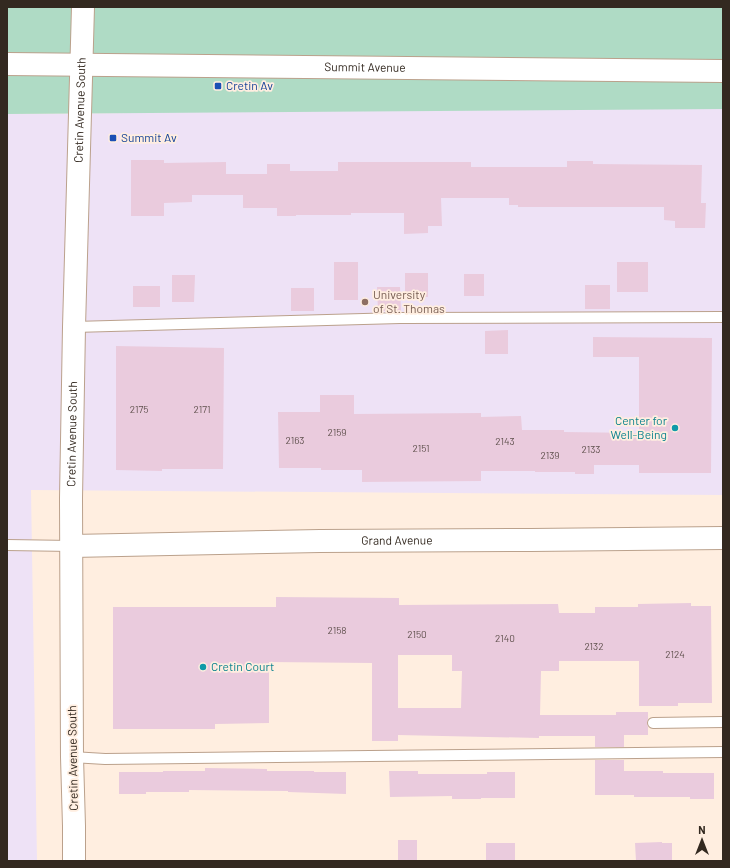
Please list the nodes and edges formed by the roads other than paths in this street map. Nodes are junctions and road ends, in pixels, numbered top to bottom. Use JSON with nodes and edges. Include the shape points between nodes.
{"nodes":[{"id":1,"x":83,"y":7,"type":"edge"},
{"id":2,"x":7,"y":64,"type":"edge"},
{"id":3,"x":81,"y":65,"type":"junction"},
{"id":4,"x":723,"y":71,"type":"edge"},
{"id":5,"x":723,"y":317,"type":"edge"},
{"id":6,"x":74,"y":327,"type":"junction"},
{"id":7,"x":723,"y":538,"type":"edge"},
{"id":8,"x":7,"y":545,"type":"edge"},
{"id":9,"x":72,"y":546,"type":"junction"},
{"id":10,"x":723,"y":722,"type":"edge"},
{"id":11,"x":653,"y":723,"type":"dead end"},
{"id":12,"x":723,"y":752,"type":"edge"},
{"id":13,"x":72,"y":757,"type":"junction"},
{"id":14,"x":74,"y":861,"type":"edge"}],
"edges":[{"from":1,"to":3,"type":"main road","name":"Cretin Avenue South"},
{"from":2,"to":3,"type":"main road","name":"Summit Avenue"},
{"from":3,"to":4,"type":"main road","name":"Summit Avenue"},
{"from":3,"to":6,"type":"main road","name":"Cretin Avenue South"},
{"from":5,"to":6,"type":"lane","via":[[400,318]]},
{"from":6,"to":9,"type":"main road","name":"Cretin Avenue South"},
{"from":7,"to":9,"type":"main road","name":"Grand Avenue"},
{"from":8,"to":9,"type":"lane"},
{"from":9,"to":13,"type":"main road","name":"Cretin Avenue South"},
{"from":10,"to":11,"type":"lane"},
{"from":12,"to":13,"type":"lane","via":[[105,759]]},
{"from":13,"to":14,"type":"main road","name":"Cretin Avenue South"}]}
